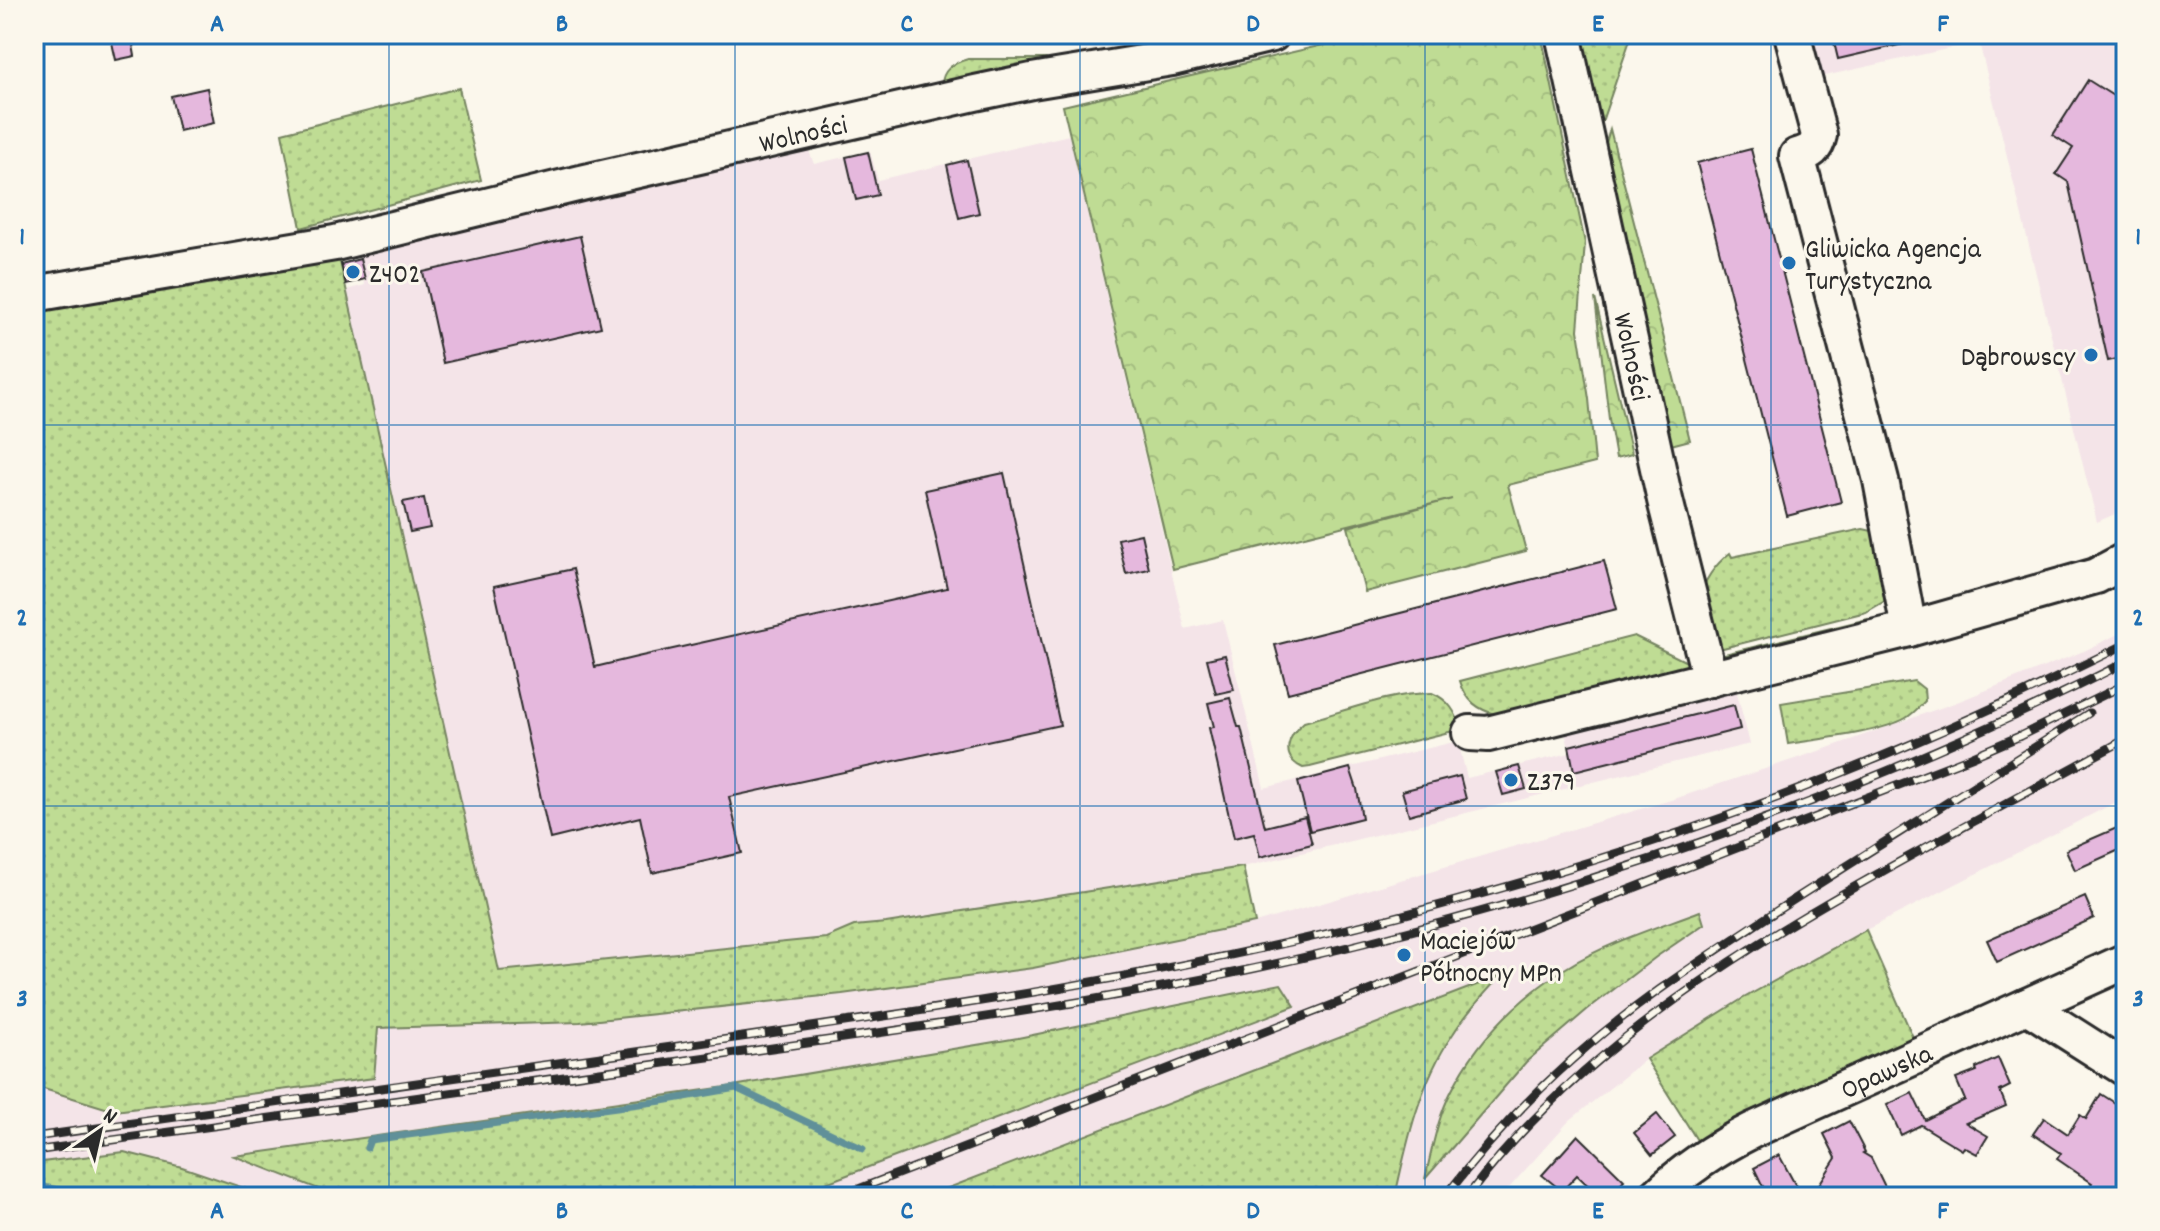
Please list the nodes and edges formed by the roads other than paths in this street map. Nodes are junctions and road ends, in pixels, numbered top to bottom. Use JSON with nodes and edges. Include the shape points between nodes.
{"nodes":[{"id":1,"x":1272,"y":34,"type":"edge"},
{"id":2,"x":1563,"y":34,"type":"edge"},
{"id":3,"x":1792,"y":34,"type":"edge"},
{"id":4,"x":34,"y":294,"type":"edge"},
{"id":5,"x":2126,"y":560,"type":"edge"},
{"id":6,"x":1909,"y":629,"type":"junction"},
{"id":7,"x":1710,"y":679,"type":"junction"},
{"id":8,"x":1470,"y":733,"type":"dead end"},
{"id":9,"x":2126,"y":961,"type":"edge"},
{"id":10,"x":2072,"y":985,"type":"junction"},
{"id":11,"x":2027,"y":1006,"type":"junction"},
{"id":12,"x":2077,"y":1037,"type":"junction"},
{"id":13,"x":2126,"y":1069,"type":"edge"},
{"id":14,"x":1656,"y":1197,"type":"edge"}],
"edges":[{"from":1,"to":4,"type":"street","name":"Wolności","via":[[1172,58],[989,90],[335,243]]},
{"from":2,"to":7,"type":"street","name":"Wolności"},
{"from":3,"to":6,"type":"street","via":[[1819,135],[1809,153],[1797,156],[1881,480]]},
{"from":5,"to":6,"type":"street","via":[[2084,580]]},
{"from":6,"to":7,"type":"street"},
{"from":7,"to":8,"type":"street","via":[[1488,734]]},
{"from":9,"to":10,"type":"street","name":"Opawska"},
{"from":10,"to":11,"type":"street","name":"Opawska"},
{"from":10,"to":12,"type":"street"},
{"from":11,"to":12,"type":"street"},
{"from":11,"to":14,"type":"street","name":"Opawska","via":[[1753,1130],[1708,1155]]},
{"from":12,"to":13,"type":"street"}]}
